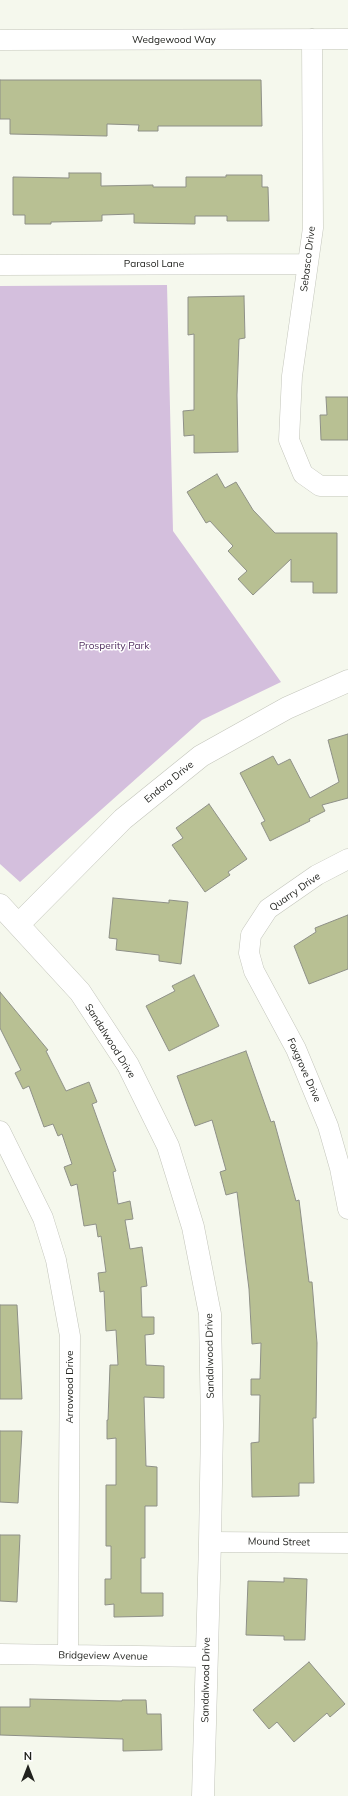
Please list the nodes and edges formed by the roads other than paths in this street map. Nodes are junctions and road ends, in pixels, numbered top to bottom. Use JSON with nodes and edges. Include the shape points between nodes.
{"nodes":[{"id":1,"x":312,"y":39,"type":"junction"},
{"id":2,"x":348,"y":39,"type":"edge"},
{"id":3,"x":0,"y":40,"type":"edge"},
{"id":4,"x":308,"y":264,"type":"junction"},
{"id":5,"x":0,"y":265,"type":"edge"},
{"id":6,"x":348,"y":486,"type":"edge"},
{"id":7,"x":348,"y":680,"type":"edge"},
{"id":8,"x":348,"y":860,"type":"edge"},
{"id":9,"x":0,"y":905,"type":"edge"},
{"id":10,"x":19,"y":924,"type":"junction"},
{"id":11,"x":251,"y":935,"type":"joint"},
{"id":12,"x":0,"y":1131,"type":"edge"},
{"id":13,"x":348,"y":1209,"type":"edge"},
{"id":14,"x":210,"y":1542,"type":"junction"},
{"id":15,"x":348,"y":1543,"type":"edge"},
{"id":16,"x":0,"y":1654,"type":"edge"},
{"id":17,"x":68,"y":1655,"type":"junction"},
{"id":18,"x":206,"y":1657,"type":"junction"},
{"id":19,"x":203,"y":1796,"type":"edge"}],
"edges":[{"from":1,"to":2,"type":"street","name":"Wedgewood Way"},
{"from":1,"to":3,"type":"street","name":"Wedgewood Way"},
{"from":1,"to":4,"type":"street","name":"Sebasco Drive","via":[[313,228]]},
{"from":4,"to":5,"type":"street","name":"Parasol Lane"},
{"from":4,"to":6,"type":"street","name":"Sebasco Drive","via":[[292,376],[289,440],[303,474],[320,486]]},
{"from":7,"to":10,"type":"street","name":"Endora Drive","via":[[287,708],[201,756],[123,820]]},
{"from":8,"to":11,"type":"street","name":"Quarry Drive","via":[[317,875],[268,909]]},
{"from":9,"to":10,"type":"street","name":"Sandalwood Drive"},
{"from":10,"to":14,"type":"street","name":"Sandalwood Drive","via":[[80,992],[128,1065],[168,1146],[193,1228],[210,1314]]},
{"from":11,"to":13,"type":"street","name":"Foxgrove Drive","via":[[249,953],[254,971],[296,1049],[328,1126]]},
{"from":12,"to":17,"type":"street","name":"Arrowood Drive","via":[[43,1218],[56,1260],[70,1336]]},
{"from":14,"to":15,"type":"street","name":"Mound Street"},
{"from":14,"to":18,"type":"street","name":"Sandalwood Drive"},
{"from":16,"to":17,"type":"street","name":"Bridgeview Avenue"},
{"from":17,"to":18,"type":"street","name":"Bridgeview Avenue"},
{"from":18,"to":19,"type":"street","name":"Sandalwood Drive"}]}
